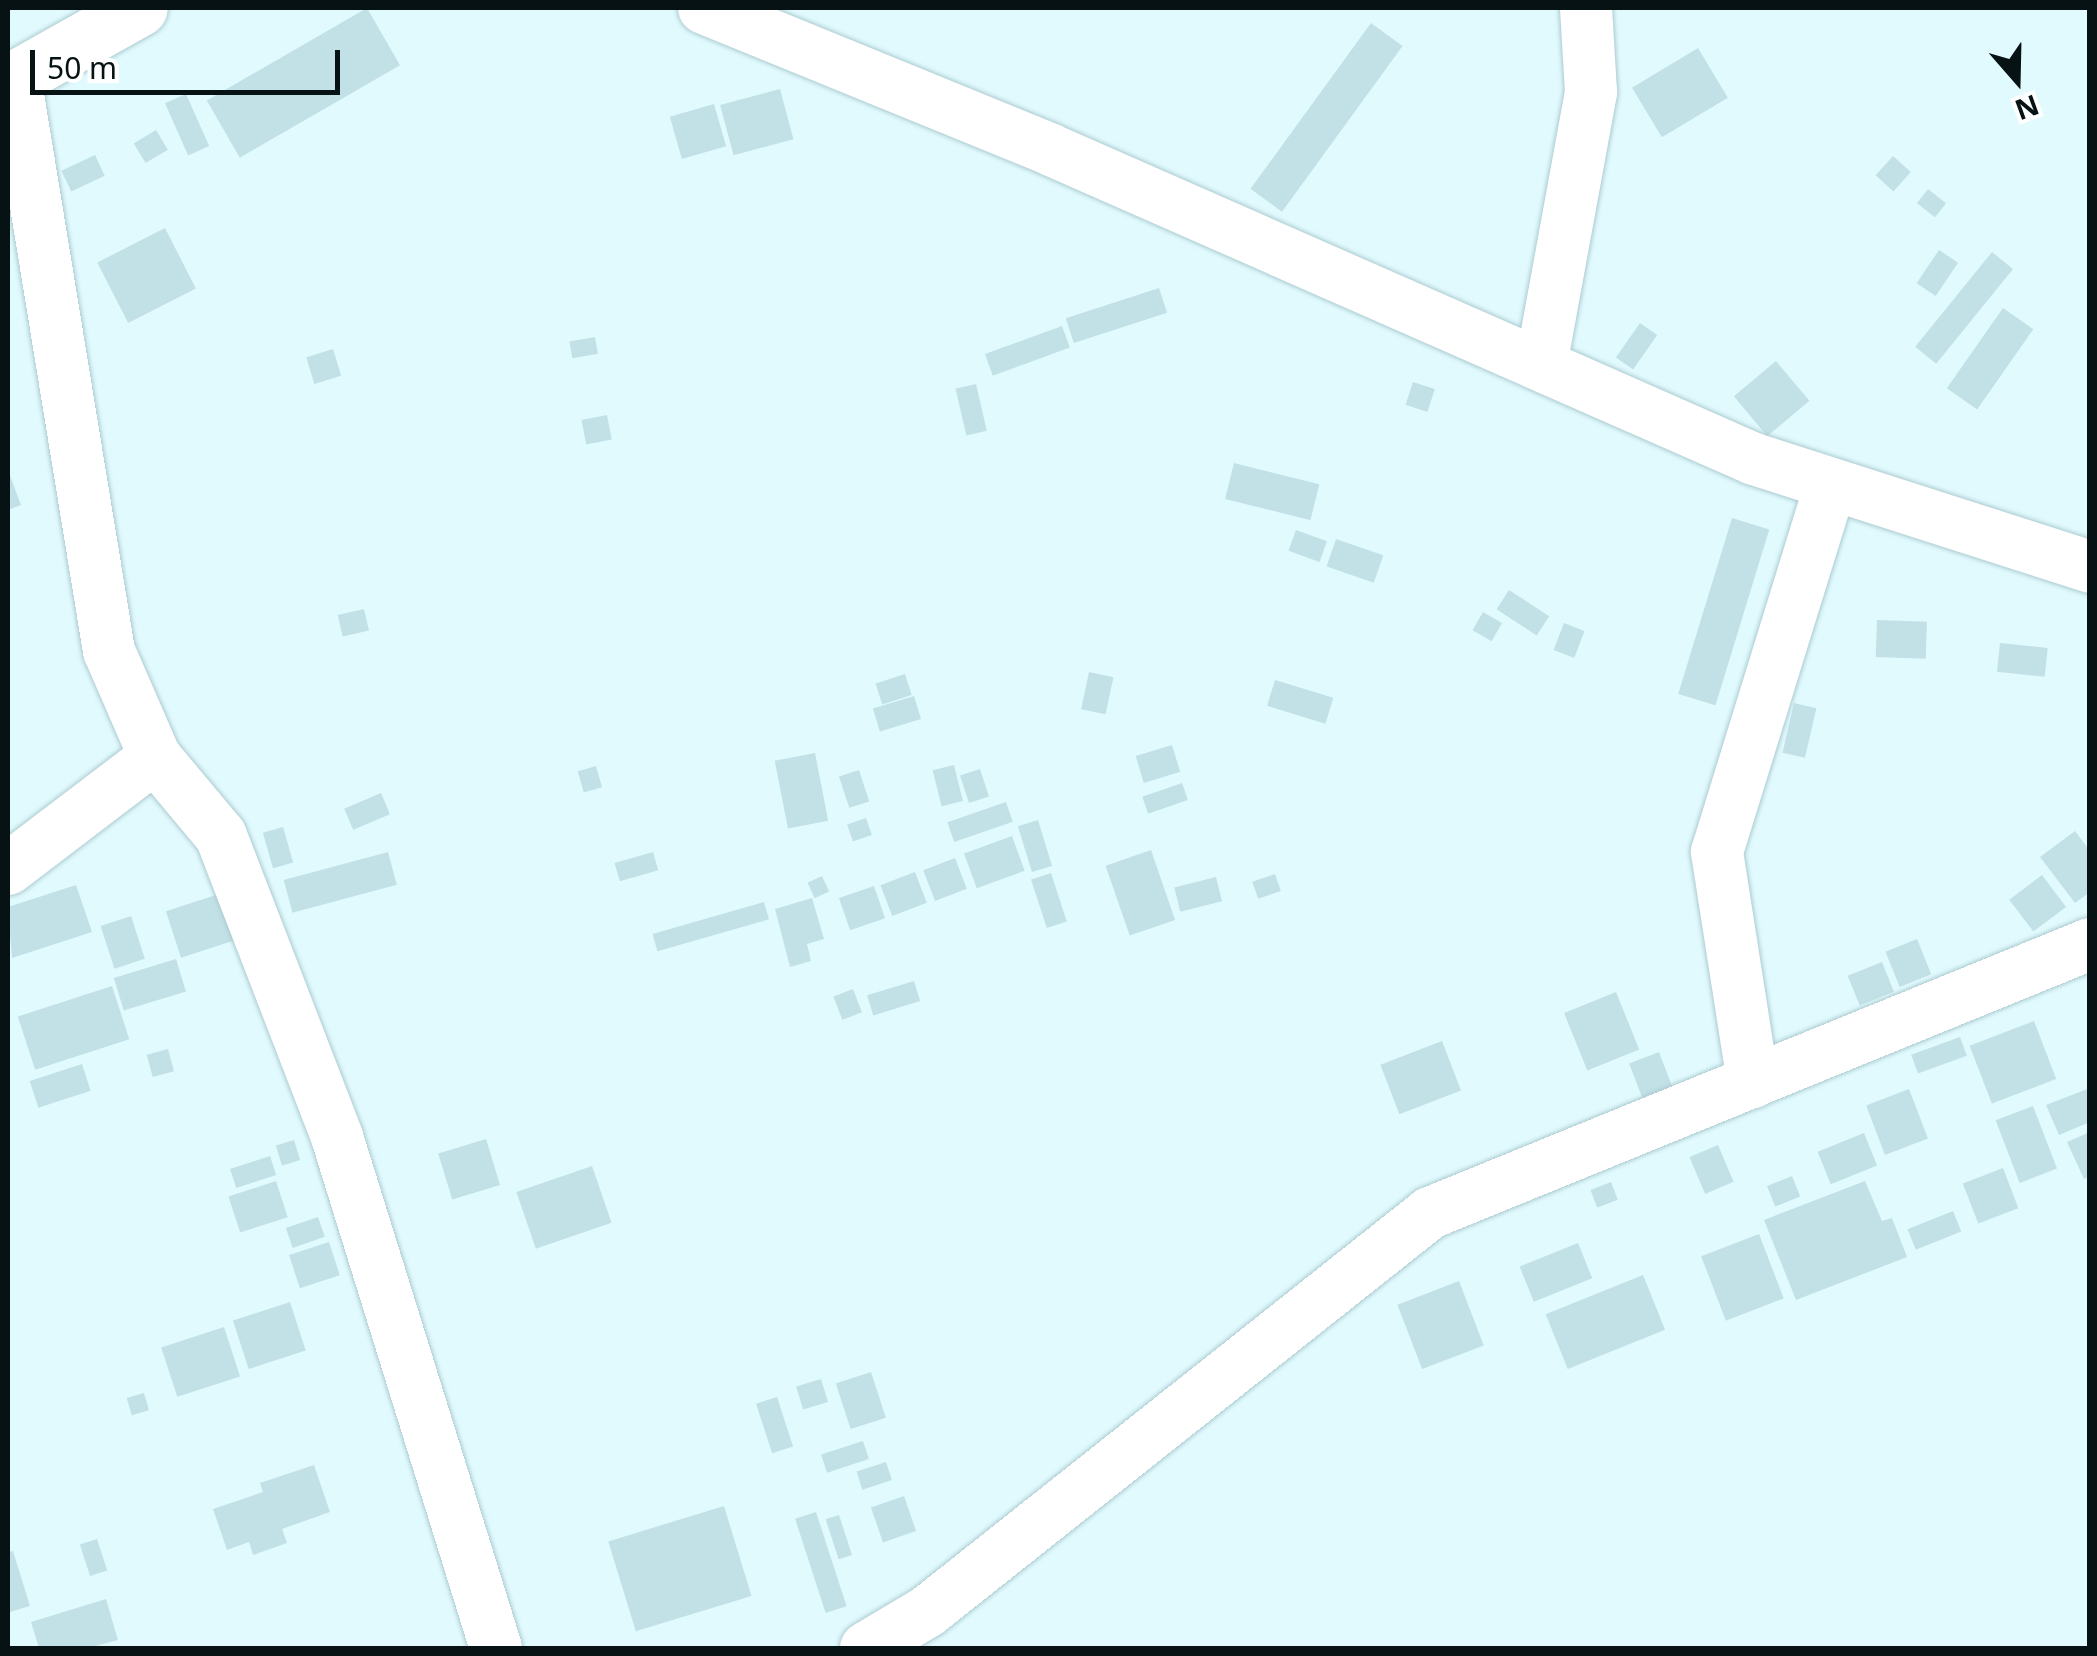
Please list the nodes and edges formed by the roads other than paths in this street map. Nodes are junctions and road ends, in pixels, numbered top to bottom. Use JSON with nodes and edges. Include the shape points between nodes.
{"nodes":[{"id":1,"x":140,"y":8,"type":"edge"},
{"id":2,"x":704,"y":8,"type":"edge"},
{"id":3,"x":1586,"y":8,"type":"edge"},
{"id":4,"x":11,"y":80,"type":"edge"},
{"id":5,"x":1542,"y":365,"type":"junction"},
{"id":6,"x":1831,"y":484,"type":"junction"},
{"id":7,"x":2090,"y":567,"type":"edge"},
{"id":8,"x":155,"y":757,"type":"junction"},
{"id":9,"x":8,"y":869,"type":"edge"},
{"id":10,"x":2090,"y":944,"type":"edge"},
{"id":11,"x":1752,"y":1082,"type":"junction"},
{"id":12,"x":496,"y":1648,"type":"edge"},
{"id":13,"x":866,"y":1648,"type":"edge"}],
"edges":[{"from":1,"to":4,"type":"main road"},
{"from":2,"to":5,"type":"street","via":[[1049,149]]},
{"from":3,"to":5,"type":"street","via":[[1591,92]]},
{"from":4,"to":8,"type":"street","via":[[110,651]]},
{"from":5,"to":6,"type":"street","via":[[1754,459]]},
{"from":6,"to":7,"type":"street"},
{"from":6,"to":11,"type":"street","via":[[1717,852]]},
{"from":8,"to":9,"type":"street"},
{"from":8,"to":12,"type":"street","via":[[221,836],[338,1137]]},
{"from":10,"to":11,"type":"street"},
{"from":11,"to":13,"type":"street","via":[[1430,1213],[928,1611]]}]}
